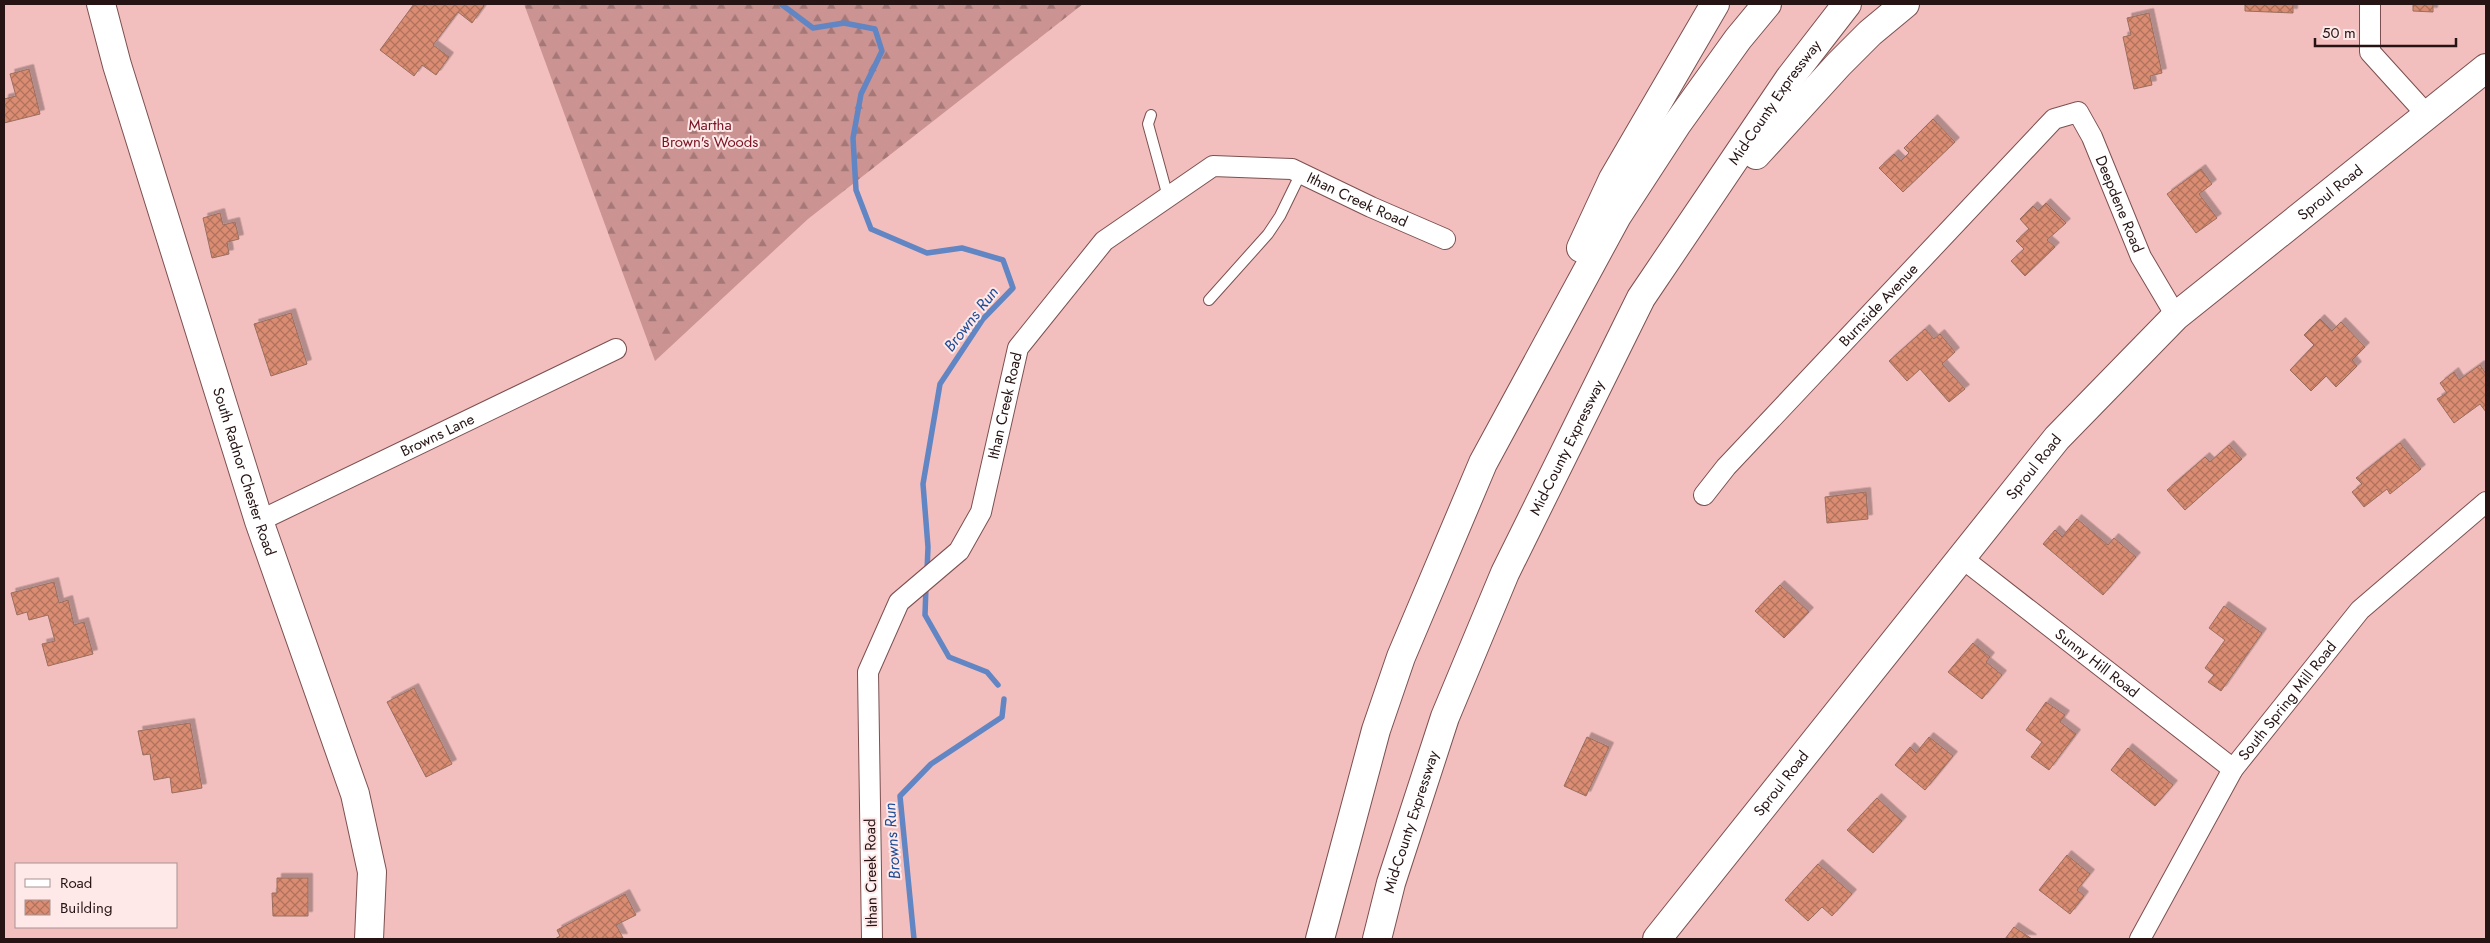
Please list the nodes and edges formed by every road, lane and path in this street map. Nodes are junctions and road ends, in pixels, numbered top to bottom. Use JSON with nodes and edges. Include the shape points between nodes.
{"nodes":[{"id":1,"x":101,"y":4,"type":"edge"},
{"id":2,"x":1715,"y":4,"type":"edge"},
{"id":3,"x":1767,"y":4,"type":"edge"},
{"id":4,"x":1847,"y":4,"type":"edge"},
{"id":5,"x":1905,"y":4,"type":"edge"},
{"id":6,"x":2370,"y":4,"type":"edge"},
{"id":7,"x":2486,"y":68,"type":"edge"},
{"id":8,"x":1150,"y":115,"type":"dead end"},
{"id":9,"x":2428,"y":116,"type":"junction"},
{"id":10,"x":2054,"y":119,"type":"joint"},
{"id":11,"x":1301,"y":173,"type":"junction"},
{"id":12,"x":1168,"y":197,"type":"junction"},
{"id":13,"x":1445,"y":239,"type":"dead end"},
{"id":14,"x":1641,"y":298,"type":"junction"},
{"id":15,"x":1209,"y":300,"type":"dead end"},
{"id":16,"x":2176,"y":316,"type":"junction"},
{"id":17,"x":616,"y":349,"type":"dead end"},
{"id":18,"x":1483,"y":463,"type":"junction"},
{"id":19,"x":1704,"y":495,"type":"dead end"},
{"id":20,"x":2486,"y":502,"type":"edge"},
{"id":21,"x":259,"y":522,"type":"junction"},
{"id":22,"x":1962,"y":558,"type":"junction"},
{"id":23,"x":2233,"y":769,"type":"junction"},
{"id":24,"x":369,"y":939,"type":"edge"},
{"id":25,"x":872,"y":939,"type":"edge"},
{"id":26,"x":1320,"y":939,"type":"edge"},
{"id":27,"x":1377,"y":939,"type":"edge"},
{"id":28,"x":1657,"y":939,"type":"edge"},
{"id":29,"x":2140,"y":939,"type":"edge"}],
"edges":[{"from":1,"to":21,"type":"main road","name":"South Radnor Chester Road"},
{"from":2,"to":18,"type":"main road","via":[[1613,179]]},
{"from":3,"to":18,"type":"main road","via":[[1677,124],[1618,216]]},
{"from":4,"to":14,"type":"main road","name":"Mid-County Expressway","via":[[1789,79]]},
{"from":5,"to":14,"type":"main road","via":[[1857,45],[1768,139]]},
{"from":6,"to":9,"type":"street","via":[[2370,52]]},
{"from":7,"to":9,"type":"main road","name":"Sproul Road"},
{"from":8,"to":12,"type":"lane","via":[[1148,124]]},
{"from":9,"to":16,"type":"main road","name":"Sproul Road"},
{"from":10,"to":16,"type":"street","name":"Deepdene Road","via":[[2078,112],[2092,137],[2141,257]]},
{"from":10,"to":19,"type":"street","name":"Burnside Avenue","via":[[1726,467]]},
{"from":11,"to":12,"type":"street","name":"Ithan Creek Road","via":[[1292,169],[1213,166]]},
{"from":11,"to":13,"type":"street","name":"Ithan Creek Road"},
{"from":11,"to":15,"type":"lane","via":[[1268,234]]},
{"from":12,"to":25,"type":"street","name":"Ithan Creek Road","via":[[1104,241],[1018,348],[981,512],[958,550],[899,602],[868,672]]},
{"from":14,"to":27,"type":"main road","name":"Mid-County Expressway","via":[[1505,573],[1445,717]]},
{"from":16,"to":22,"type":"main road","name":"Sproul Road","via":[[2057,438]]},
{"from":17,"to":21,"type":"street","name":"Browns Lane"},
{"from":18,"to":26,"type":"main road","via":[[1402,657],[1380,720]]},
{"from":20,"to":23,"type":"street","name":"South Spring Mill Road","via":[[2360,610]]},
{"from":21,"to":24,"type":"main road","name":"South Radnor Chester Road","via":[[354,794],[372,872]]},
{"from":22,"to":23,"type":"street","name":"Sunny Hill Road"},
{"from":22,"to":28,"type":"main road","name":"Sproul Road"},
{"from":23,"to":29,"type":"street","name":"South Spring Mill Road"}]}
